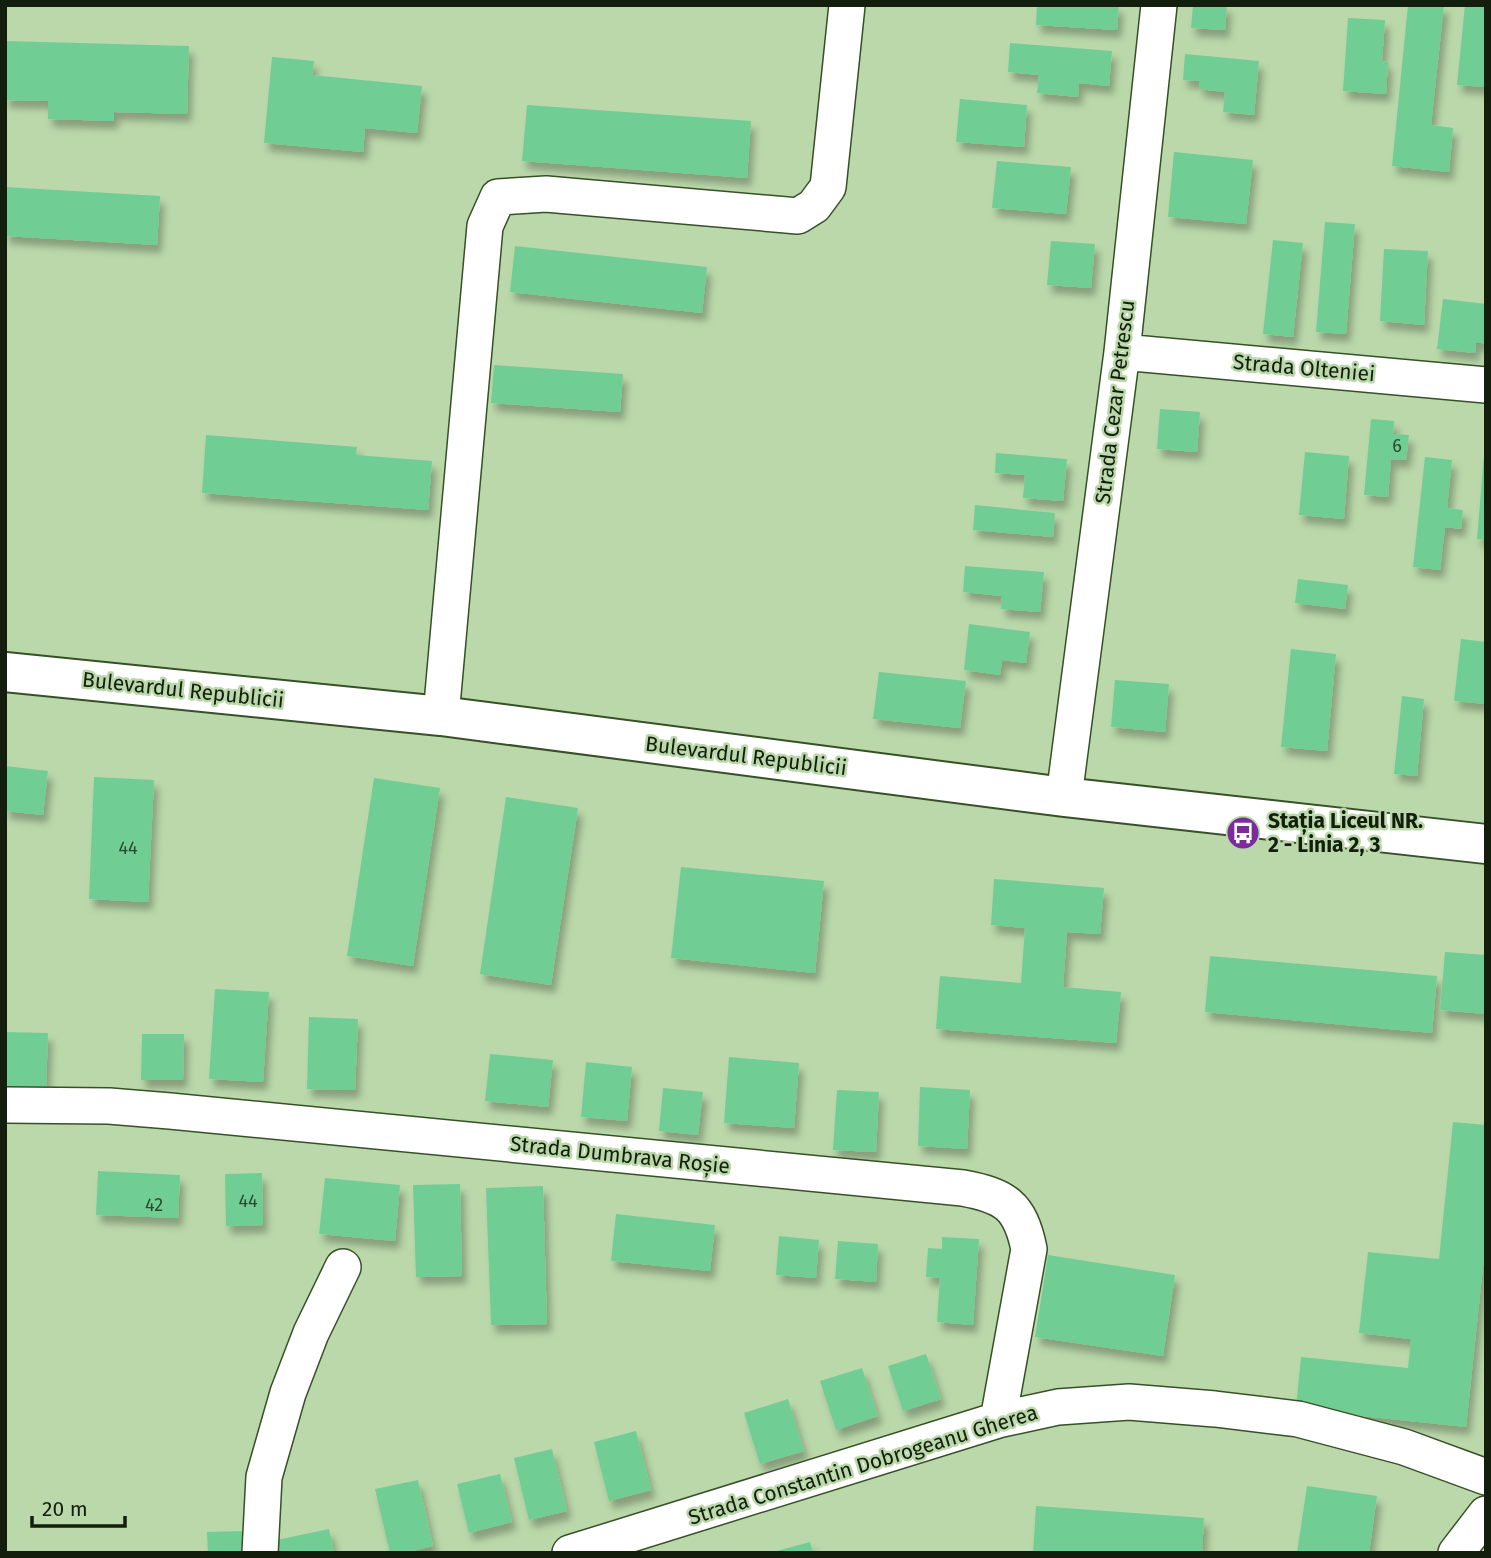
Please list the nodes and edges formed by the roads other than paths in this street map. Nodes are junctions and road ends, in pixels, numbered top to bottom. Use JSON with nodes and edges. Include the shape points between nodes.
{"nodes":[{"id":1,"x":847,"y":5,"type":"edge"},
{"id":2,"x":1159,"y":5,"type":"edge"},
{"id":3,"x":1122,"y":352,"type":"junction"},
{"id":4,"x":1486,"y":385,"type":"edge"},
{"id":5,"x":5,"y":672,"type":"edge"},
{"id":6,"x":441,"y":716,"type":"junction"},
{"id":7,"x":1064,"y":797,"type":"junction"},
{"id":8,"x":1486,"y":844,"type":"edge"},
{"id":9,"x":5,"y":1105,"type":"edge"},
{"id":10,"x":343,"y":1267,"type":"dead end"},
{"id":11,"x":998,"y":1420,"type":"junction"},
{"id":12,"x":1486,"y":1477,"type":"edge"},
{"id":13,"x":1486,"y":1514,"type":"edge"},
{"id":14,"x":260,"y":1553,"type":"edge"},
{"id":15,"x":570,"y":1553,"type":"edge"},
{"id":16,"x":1456,"y":1553,"type":"edge"}],
"edges":[{"from":1,"to":6,"type":"street","via":[[828,187],[814,206],[798,216],[546,194],[498,197],[485,226]]},
{"from":2,"to":3,"type":"street","name":"Strada Cezar Petrescu"},
{"from":3,"to":4,"type":"street","name":"Strada Olteniei"},
{"from":3,"to":7,"type":"street","name":"Strada Cezar Petrescu"},
{"from":5,"to":6,"type":"main road","name":"Bulevardul Republicii"},
{"from":6,"to":7,"type":"main road","name":"Bulevardul Republicii"},
{"from":7,"to":8,"type":"main road","name":"Bulevardul Republicii"},
{"from":9,"to":11,"type":"street","name":"Strada Dumbrava Roșie","via":[[170,1111],[991,1193],[1012,1208],[1025,1229],[1029,1249]]},
{"from":10,"to":14,"type":"street","via":[[288,1393],[264,1477]]},
{"from":11,"to":12,"type":"street","name":"Strada Constantin Dobrogeanu Gherea","via":[[1058,1407],[1129,1402],[1215,1409],[1311,1423],[1404,1447]]},
{"from":11,"to":15,"type":"street","name":"Strada Constantin Dobrogeanu Gherea"},
{"from":13,"to":16,"type":"street"}]}
